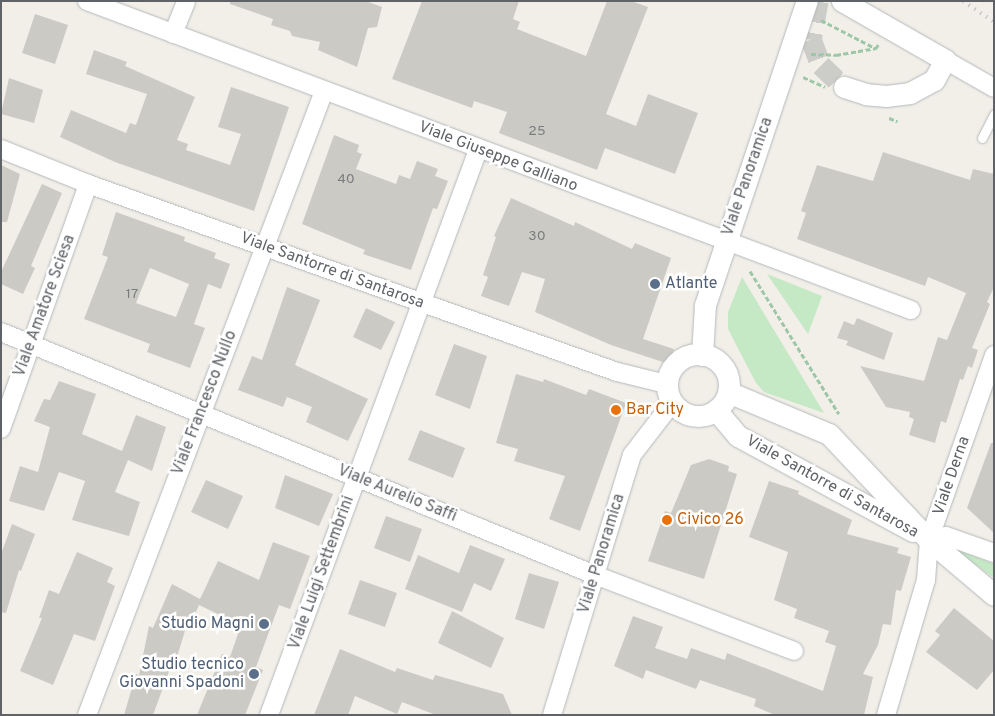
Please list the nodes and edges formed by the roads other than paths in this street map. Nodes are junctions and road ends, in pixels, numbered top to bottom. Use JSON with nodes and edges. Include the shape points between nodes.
{"nodes":[{"id":1,"x":87,"y":1,"type":"edge"},
{"id":2,"x":186,"y":1,"type":"edge"},
{"id":3,"x":842,"y":1,"type":"edge"},
{"id":4,"x":811,"y":9,"type":"edge"},
{"id":5,"x":174,"y":34,"type":"junction"},
{"id":6,"x":945,"y":60,"type":"junction"},
{"id":7,"x":844,"y":87,"type":"tunnel mouth"},
{"id":8,"x":994,"y":88,"type":"edge"},
{"id":9,"x":324,"y":91,"type":"junction"},
{"id":10,"x":994,"y":114,"type":"edge"},
{"id":11,"x":982,"y":138,"type":"dead end"},
{"id":12,"x":1,"y":149,"type":"edge"},
{"id":13,"x":478,"y":150,"type":"junction"},
{"id":14,"x":88,"y":184,"type":"junction"},
{"id":15,"x":731,"y":245,"type":"junction"},
{"id":16,"x":265,"y":247,"type":"junction"},
{"id":17,"x":422,"y":302,"type":"junction"},
{"id":18,"x":911,"y":310,"type":"dead end"},
{"id":19,"x":1,"y":332,"type":"edge"},
{"id":20,"x":31,"y":345,"type":"junction"},
{"id":21,"x":702,"y":355,"type":"junction"},
{"id":22,"x":994,"y":355,"type":"edge"},
{"id":23,"x":728,"y":392,"type":"junction"},
{"id":24,"x":669,"y":394,"type":"junction"},
{"id":25,"x":716,"y":410,"type":"junction"},
{"id":26,"x":201,"y":414,"type":"junction"},
{"id":27,"x":1,"y":429,"type":"edge"},
{"id":28,"x":357,"y":478,"type":"junction"},
{"id":29,"x":929,"y":540,"type":"junction"},
{"id":30,"x":994,"y":553,"type":"edge"},
{"id":31,"x":595,"y":575,"type":"junction"},
{"id":32,"x":994,"y":595,"type":"edge"},
{"id":33,"x":794,"y":651,"type":"dead end"},
{"id":34,"x":87,"y":715,"type":"edge"},
{"id":35,"x":269,"y":715,"type":"edge"},
{"id":36,"x":552,"y":715,"type":"edge"},
{"id":37,"x":886,"y":715,"type":"edge"}],
"edges":[{"from":1,"to":5,"type":"street","name":"Viale Giuseppe Galliano"},
{"from":2,"to":5,"type":"street"},
{"from":3,"to":6,"type":"street"},
{"from":4,"to":15,"type":"street","name":"Viale Panoramica","via":[[790,54]]},
{"from":5,"to":9,"type":"street","name":"Viale Giuseppe Galliano"},
{"from":6,"to":7,"type":"street","via":[[934,80],[910,92],[873,95]]},
{"from":6,"to":8,"type":"street"},
{"from":9,"to":13,"type":"street","name":"Viale Giuseppe Galliano"},
{"from":9,"to":16,"type":"street","name":"Viale Francesco Nullo"},
{"from":10,"to":11,"type":"lane"},
{"from":12,"to":14,"type":"street","name":"Viale Santorre di Santarosa"},
{"from":13,"to":15,"type":"street","name":"Viale Giuseppe Galliano"},
{"from":13,"to":17,"type":"street","name":"Viale Luigi Settembrini"},
{"from":14,"to":16,"type":"street","name":"Viale Santorre di Santarosa"},
{"from":14,"to":20,"type":"street","name":"Viale Amatore Sciesa"},
{"from":15,"to":18,"type":"street","name":"Viale Giuseppe Galliano"},
{"from":15,"to":21,"type":"street","name":"Viale Panoramica","via":[[705,306]]},
{"from":16,"to":17,"type":"street","name":"Viale Santorre di Santarosa"},
{"from":16,"to":26,"type":"street","name":"Viale Francesco Nullo"},
{"from":17,"to":24,"type":"street","name":"Viale Santorre di Santarosa"},
{"from":17,"to":28,"type":"street","name":"Viale Luigi Settembrini"},
{"from":19,"to":20,"type":"street","name":"Viale Aurelio Saffi"},
{"from":20,"to":26,"type":"street","name":"Viale Aurelio Saffi"},
{"from":20,"to":27,"type":"street","name":"Viale Amatore Sciesa"},
{"from":21,"to":23,"type":"street","via":[[712,358],[724,369]]},
{"from":21,"to":24,"type":"street","via":[[678,361],[672,368]]},
{"from":22,"to":29,"type":"street","name":"Viale Derna"},
{"from":23,"to":25,"type":"street"},
{"from":23,"to":29,"type":"street","name":"Viale Santorre di Santarosa","via":[[829,434]]},
{"from":24,"to":25,"type":"street","via":[[693,416]]},
{"from":24,"to":31,"type":"street","name":"Viale Panoramica","via":[[632,455]]},
{"from":25,"to":29,"type":"street","name":"Viale Santorre di Santarosa","via":[[738,436]]},
{"from":26,"to":28,"type":"street","name":"Viale Aurelio Saffi"},
{"from":26,"to":34,"type":"street","name":"Viale Francesco Nullo"},
{"from":28,"to":31,"type":"street","name":"Viale Aurelio Saffi"},
{"from":28,"to":35,"type":"street","name":"Viale Luigi Settembrini"},
{"from":29,"to":30,"type":"street","via":[[946,536]]},
{"from":29,"to":32,"type":"street","name":"Viale Santorre di Santarosa"},
{"from":29,"to":37,"type":"street","name":"Viale Derna","via":[[926,580]]},
{"from":31,"to":33,"type":"street","name":"Viale Aurelio Saffi"},
{"from":31,"to":36,"type":"street","name":"Viale Panoramica"}]}
